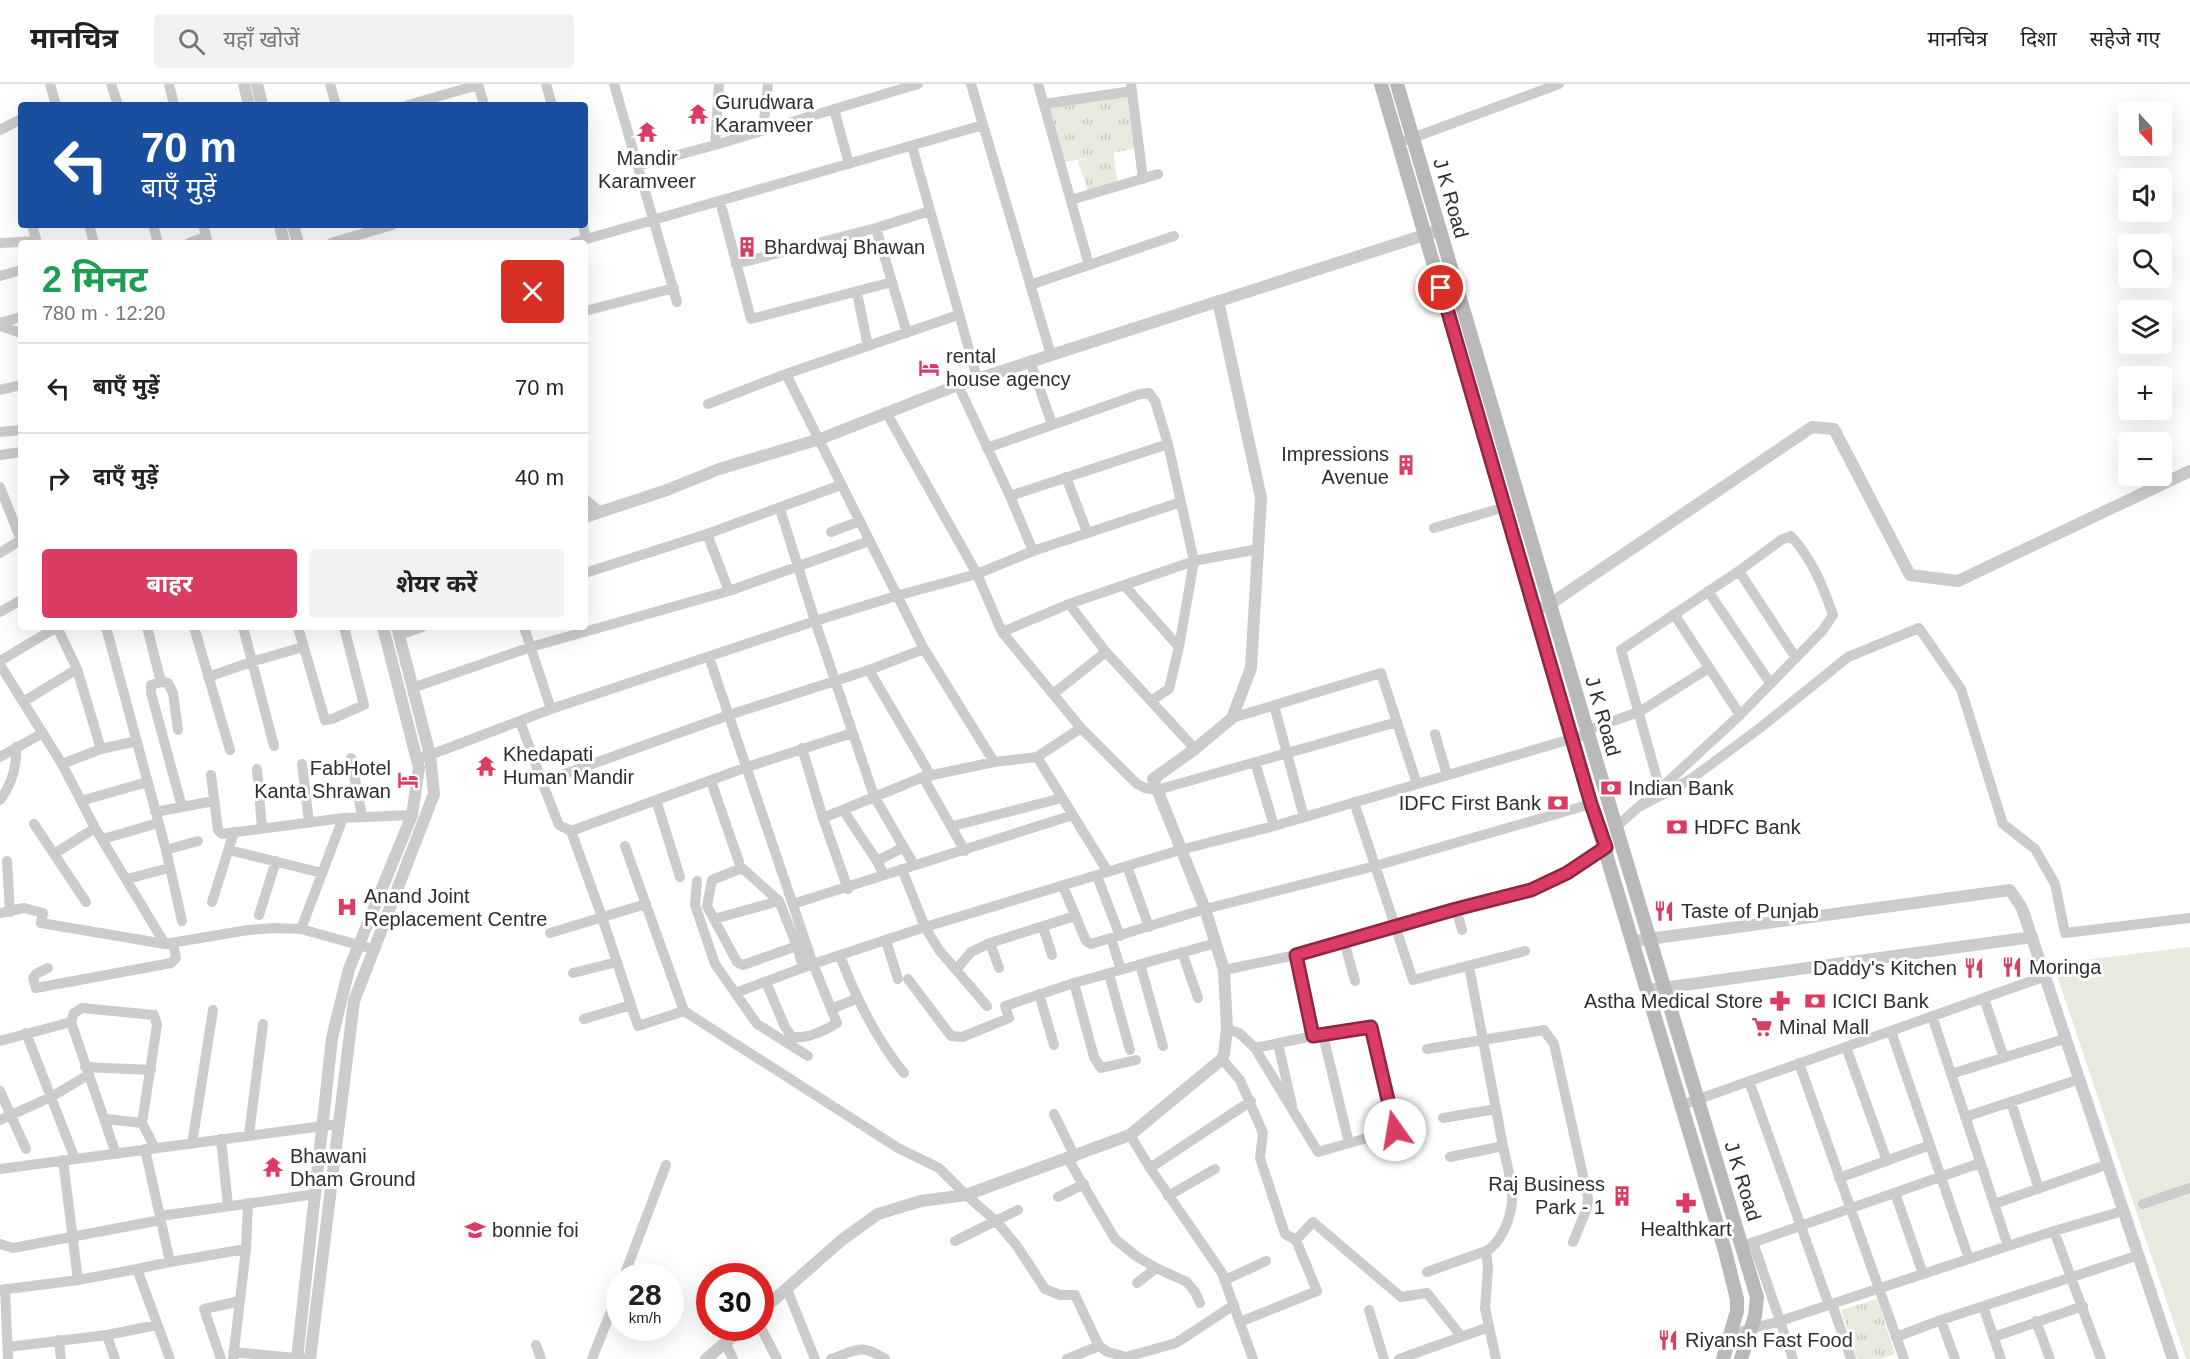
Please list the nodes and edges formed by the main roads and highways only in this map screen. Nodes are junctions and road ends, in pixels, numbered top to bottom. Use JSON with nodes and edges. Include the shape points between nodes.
{"nodes":[{"id":1,"x":1381,"y":84,"type":"edge"},
{"id":2,"x":1397,"y":84,"type":"edge"},
{"id":3,"x":1737,"y":1303,"type":"junction"},
{"id":4,"x":1756,"y":1303,"type":"junction"},
{"id":5,"x":1723,"y":1359,"type":"edge"},
{"id":6,"x":1741,"y":1359,"type":"edge"}],
"edges":[{"from":1,"to":3,"type":"main road","name":"J K Road","via":[[1725,1251]]},
{"from":2,"to":4,"type":"main road","name":"J K Road","via":[[1663,988],[1748,1244]]},
{"from":3,"to":4,"type":"main road"},
{"from":3,"to":5,"type":"main road","name":"J K Road"},
{"from":4,"to":6,"type":"main road","name":"J K Road"}]}
